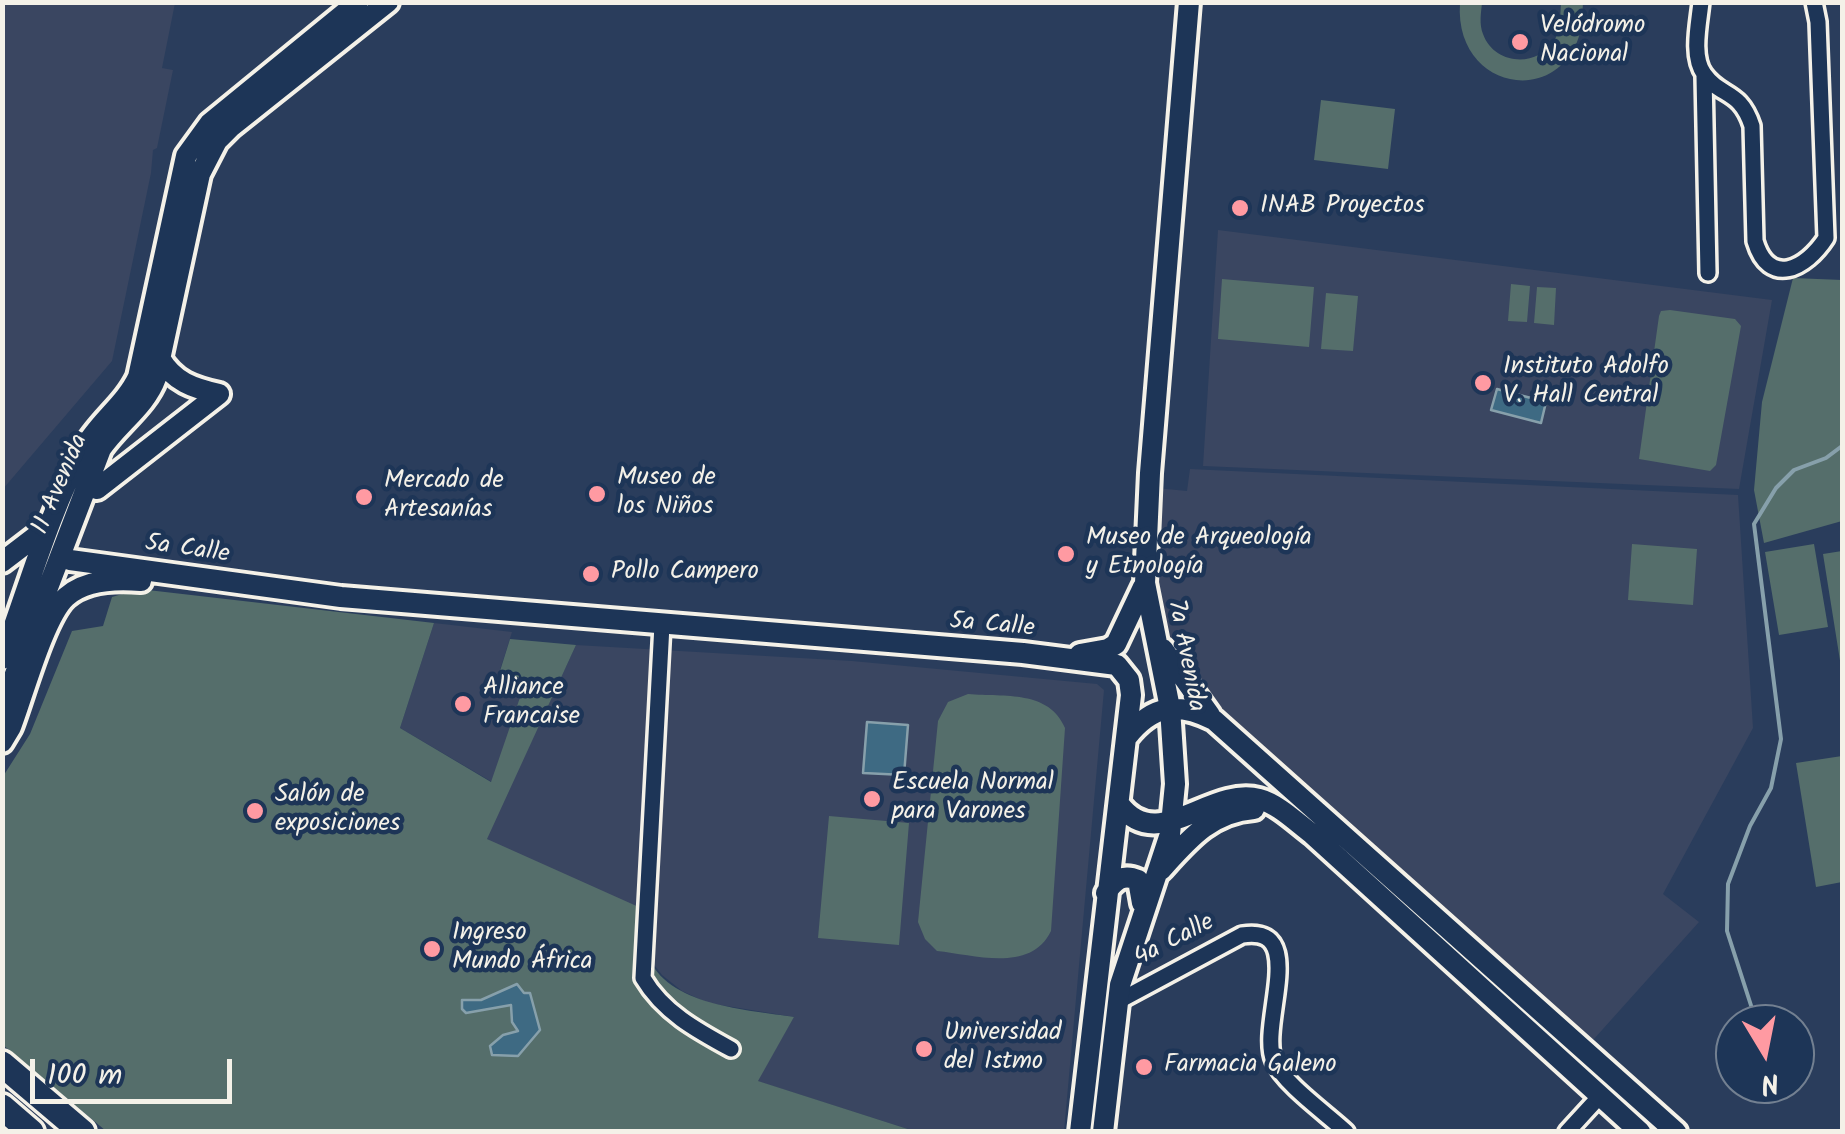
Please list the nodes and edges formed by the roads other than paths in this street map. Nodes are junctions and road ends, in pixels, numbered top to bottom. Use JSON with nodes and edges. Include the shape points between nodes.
{"nodes":[{"id":1,"x":358,"y":2,"type":"edge"},
{"id":2,"x":388,"y":2,"type":"edge"},
{"id":3,"x":1189,"y":2,"type":"edge"},
{"id":4,"x":1701,"y":2,"type":"edge"},
{"id":5,"x":1814,"y":2,"type":"edge"},
{"id":6,"x":1704,"y":76,"type":"junction"},
{"id":7,"x":1708,"y":272,"type":"dead end"},
{"id":8,"x":160,"y":358,"type":"junction"},
{"id":9,"x":97,"y":489,"type":"dead end"},
{"id":10,"x":44,"y":530,"type":"dead end"},
{"id":11,"x":70,"y":560,"type":"dead end"},
{"id":12,"x":2,"y":562,"type":"edge"},
{"id":13,"x":30,"y":562,"type":"dead end"},
{"id":14,"x":2,"y":570,"type":"edge"},
{"id":15,"x":1145,"y":583,"type":"junction"},
{"id":16,"x":340,"y":598,"type":"junction"},
{"id":17,"x":662,"y":625,"type":"junction"},
{"id":18,"x":1155,"y":636,"type":"junction"},
{"id":19,"x":1023,"y":653,"type":"junction"},
{"id":20,"x":2,"y":660,"type":"edge"},
{"id":21,"x":2,"y":708,"type":"edge"},
{"id":22,"x":1170,"y":708,"type":"junction"},
{"id":23,"x":1214,"y":720,"type":"junction"},
{"id":24,"x":1127,"y":737,"type":"junction"},
{"id":25,"x":2,"y":742,"type":"edge"},
{"id":26,"x":1120,"y":805,"type":"junction"},
{"id":27,"x":1281,"y":811,"type":"junction"},
{"id":28,"x":1173,"y":821,"type":"junction"},
{"id":29,"x":1153,"y":879,"type":"junction"},
{"id":30,"x":1106,"y":893,"type":"junction"},
{"id":31,"x":1142,"y":910,"type":"junction"},
{"id":32,"x":1117,"y":1002,"type":"junction"},
{"id":33,"x":731,"y":1049,"type":"dead end"},
{"id":34,"x":2,"y":1064,"type":"edge"},
{"id":35,"x":1600,"y":1096,"type":"junction"},
{"id":36,"x":2,"y":1107,"type":"edge"},
{"id":37,"x":31,"y":1132,"type":"edge"},
{"id":38,"x":82,"y":1132,"type":"edge"},
{"id":39,"x":1080,"y":1132,"type":"edge"},
{"id":40,"x":1102,"y":1132,"type":"edge"},
{"id":41,"x":1346,"y":1132,"type":"edge"},
{"id":42,"x":1566,"y":1132,"type":"edge"},
{"id":43,"x":1640,"y":1132,"type":"edge"},
{"id":44,"x":1676,"y":1132,"type":"edge"}],
"edges":[{"from":1,"to":20,"type":"main road","name":"11 Avenida","via":[[210,124],[186,156],[138,377],[76,463]]},
{"from":2,"to":8,"type":"main road","name":"11 Avenida","via":[[217,141],[200,174]]},
{"from":3,"to":15,"type":"main road","name":"7a Avenida"},
{"from":4,"to":6,"type":"street"},
{"from":5,"to":6,"type":"street","via":[[1826,238],[1799,267],[1780,269],[1759,254],[1752,126],[1738,98]]},
{"from":6,"to":7,"type":"street"},
{"from":8,"to":9,"type":"main road","via":[[182,383],[219,394]]},
{"from":8,"to":21,"type":"main road","name":"11 Avenida","via":[[151,392],[100,448]]},
{"from":10,"to":12,"type":"main road"},
{"from":11,"to":16,"type":"main road","name":"5a Calle"},
{"from":13,"to":14,"type":"main road"},
{"from":15,"to":18,"type":"main road","name":"7a Avenida"},
{"from":15,"to":19,"type":"main road","via":[[1129,622],[1108,649]]},
{"from":16,"to":17,"type":"main road","name":"5a Calle"},
{"from":16,"to":25,"type":"main road","via":[[121,579],[82,587],[58,609]]},
{"from":17,"to":19,"type":"main road","name":"5a Calle"},
{"from":17,"to":33,"type":"street","via":[[643,978],[656,1000]]},
{"from":18,"to":22,"type":"main road","name":"7a Avenida"},
{"from":18,"to":23,"type":"main road"},
{"from":19,"to":24,"type":"main road","name":"5a Calle","via":[[1125,671]]},
{"from":22,"to":23,"type":"main road"},
{"from":22,"to":24,"type":"main road","via":[[1138,723]]},
{"from":22,"to":28,"type":"main road","name":"7a Avenida"},
{"from":23,"to":44,"type":"main road"},
{"from":24,"to":26,"type":"main road"},
{"from":26,"to":28,"type":"main road","via":[[1142,824]]},
{"from":26,"to":30,"type":"main road"},
{"from":27,"to":28,"type":"main road","via":[[1237,796]]},
{"from":27,"to":29,"type":"main road","via":[[1234,810],[1214,819]]},
{"from":27,"to":35,"type":"main road"},
{"from":28,"to":29,"type":"main road","name":"7a Avenida"},
{"from":29,"to":31,"type":"main road","name":"7a Avenida"},
{"from":30,"to":31,"type":"main road","via":[[1122,877],[1138,880]]},
{"from":30,"to":39,"type":"main road"},
{"from":31,"to":32,"type":"main road","name":"7a Avenida"},
{"from":32,"to":40,"type":"main road","name":"7a Avenida"},
{"from":32,"to":41,"type":"street","name":"4a Calle","via":[[1242,936],[1269,936],[1278,968],[1273,1060]]},
{"from":34,"to":38,"type":"highway"},
{"from":35,"to":42,"type":"street"},
{"from":35,"to":43,"type":"main road"},
{"from":36,"to":37,"type":"highway"}]}
